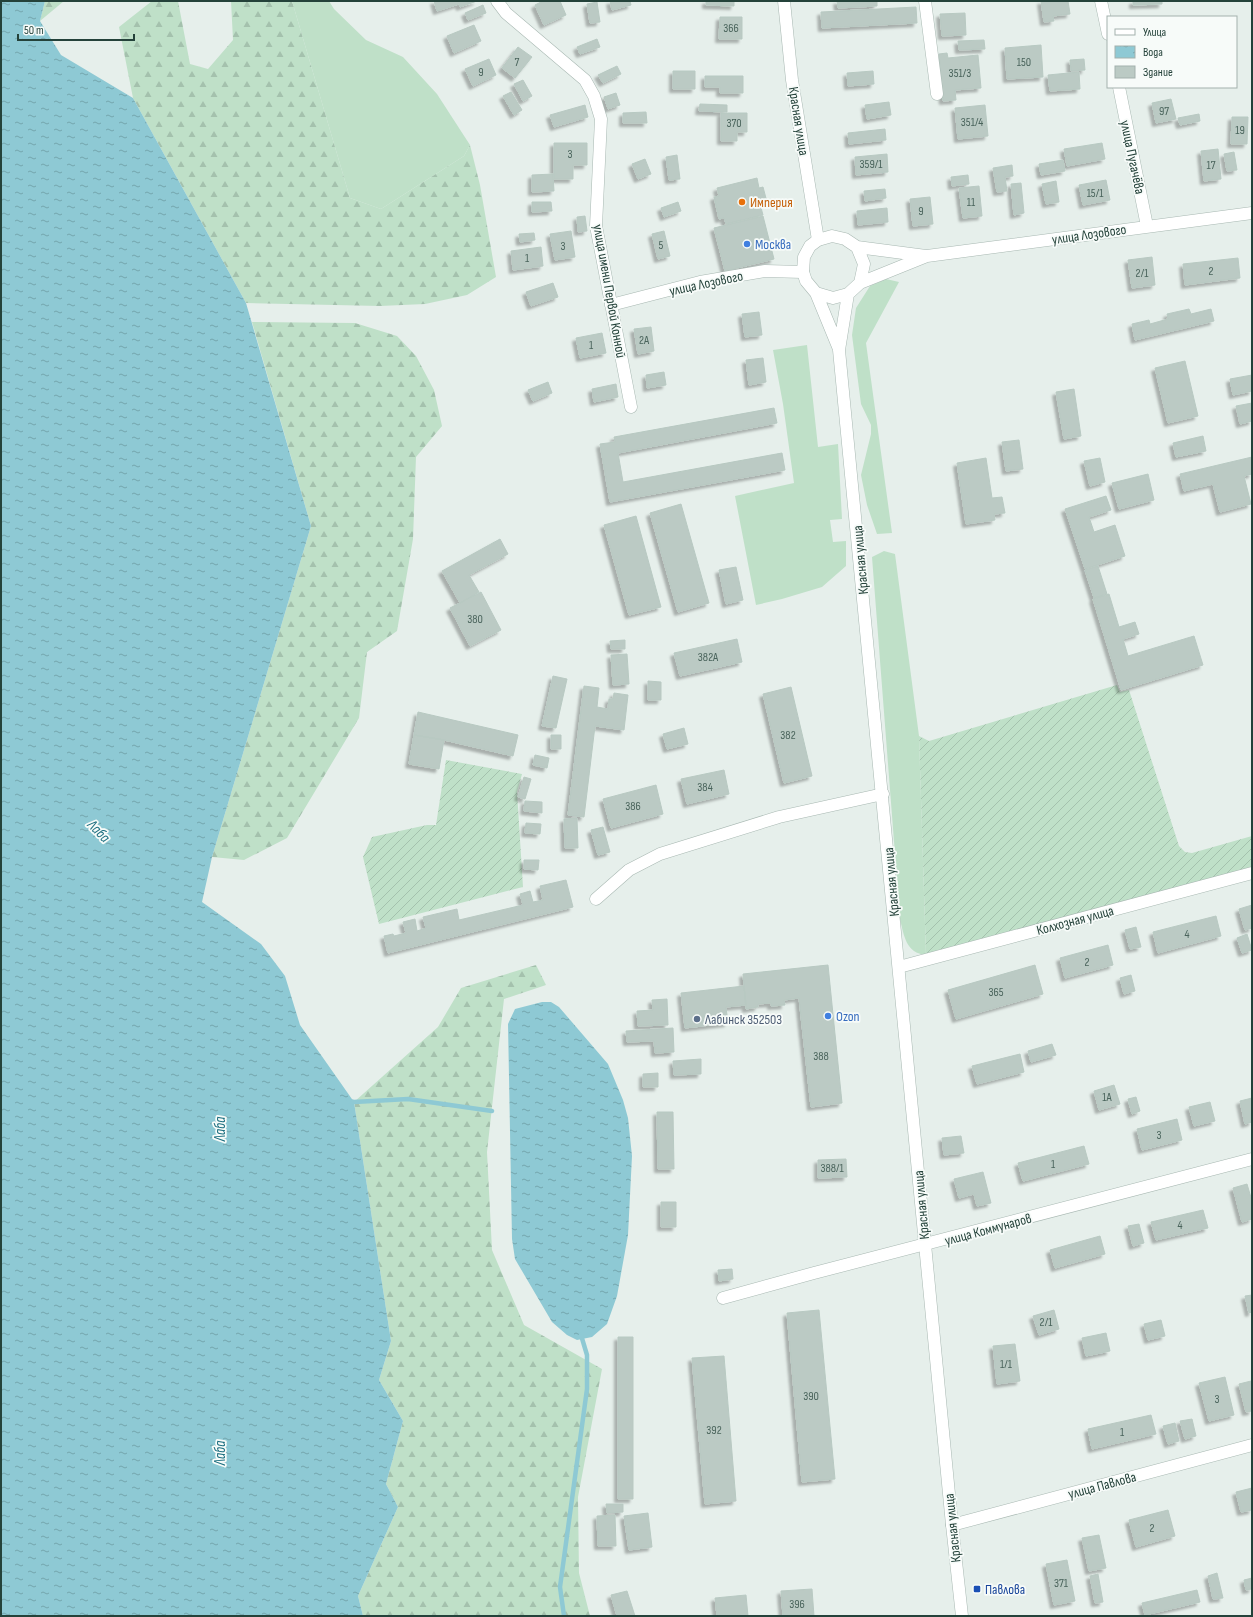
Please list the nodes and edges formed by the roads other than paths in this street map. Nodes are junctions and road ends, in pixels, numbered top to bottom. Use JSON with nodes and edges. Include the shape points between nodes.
{"nodes":[{"id":1,"x":497,"y":1,"type":"edge"},
{"id":2,"x":784,"y":1,"type":"edge"},
{"id":3,"x":924,"y":1,"type":"edge"},
{"id":4,"x":1101,"y":1,"type":"edge"},
{"id":5,"x":1107,"y":29,"type":"edge"},
{"id":6,"x":1119,"y":88,"type":"edge"},
{"id":7,"x":936,"y":94,"type":"dead end"},
{"id":8,"x":1252,"y":213,"type":"edge"},
{"id":9,"x":1147,"y":226,"type":"junction"},
{"id":10,"x":818,"y":240,"type":"junction"},
{"id":11,"x":857,"y":247,"type":"junction"},
{"id":12,"x":927,"y":256,"type":"junction"},
{"id":13,"x":803,"y":272,"type":"junction"},
{"id":14,"x":860,"y":283,"type":"junction"},
{"id":15,"x":816,"y":293,"type":"junction"},
{"id":16,"x":848,"y":294,"type":"junction"},
{"id":17,"x":611,"y":305,"type":"junction"},
{"id":18,"x":839,"y":350,"type":"junction"},
{"id":19,"x":631,"y":407,"type":"dead end"},
{"id":20,"x":883,"y":794,"type":"junction"},
{"id":21,"x":1252,"y":873,"type":"edge"},
{"id":22,"x":596,"y":899,"type":"dead end"},
{"id":23,"x":899,"y":967,"type":"junction"},
{"id":24,"x":1252,"y":1159,"type":"edge"},
{"id":25,"x":925,"y":1245,"type":"junction"},
{"id":26,"x":723,"y":1298,"type":"dead end"},
{"id":27,"x":1252,"y":1445,"type":"edge"},
{"id":28,"x":952,"y":1525,"type":"junction"},
{"id":29,"x":962,"y":1616,"type":"edge"}],
"edges":[{"from":1,"to":17,"type":"street","name":"улица имени Первой Конной","via":[[506,13],[585,80],[594,96],[601,119],[596,226]]},
{"from":2,"to":10,"type":"street","name":"Красная улица","via":[[792,80]]},
{"from":3,"to":7,"type":"street"},
{"from":4,"to":5,"type":"street"},
{"from":6,"to":9,"type":"street","name":"улица Пугачёва"},
{"from":8,"to":9,"type":"street","name":"улица Лозового"},
{"from":9,"to":12,"type":"street","name":"улица Лозового"},
{"from":10,"to":11,"type":"street","via":[[832,236],[845,239]]},
{"from":10,"to":13,"type":"street","via":[[810,246],[804,257]]},
{"from":11,"to":12,"type":"street","name":"улица Лозового"},
{"from":11,"to":14,"type":"street","via":[[864,264]]},
{"from":12,"to":14,"type":"street","name":"улица Лозового"},
{"from":13,"to":15,"type":"street","name":"Красная улица","via":[[806,281]]},
{"from":13,"to":17,"type":"street","name":"улица Лозового","via":[[765,271],[700,282]]},
{"from":14,"to":16,"type":"street"},
{"from":15,"to":16,"type":"street","via":[[833,298]]},
{"from":15,"to":18,"type":"street","name":"Красная улица"},
{"from":16,"to":18,"type":"street","name":"Красная улица"},
{"from":17,"to":19,"type":"street","name":"улица имени Первой Конной"},
{"from":18,"to":20,"type":"street","name":"Красная улица"},
{"from":20,"to":22,"type":"street","via":[[779,817],[660,854],[629,870]]},
{"from":20,"to":23,"type":"street","name":"Красная улица"},
{"from":21,"to":23,"type":"street","name":"Колхозная улица"},
{"from":23,"to":25,"type":"street","name":"Красная улица"},
{"from":24,"to":25,"type":"street","name":"улица Коммунаров"},
{"from":25,"to":26,"type":"street","name":"улица Коммунаров"},
{"from":25,"to":28,"type":"street","name":"Красная улица"},
{"from":27,"to":28,"type":"street","name":"улица Павлова"},
{"from":28,"to":29,"type":"street","name":"Красная улица"}]}
